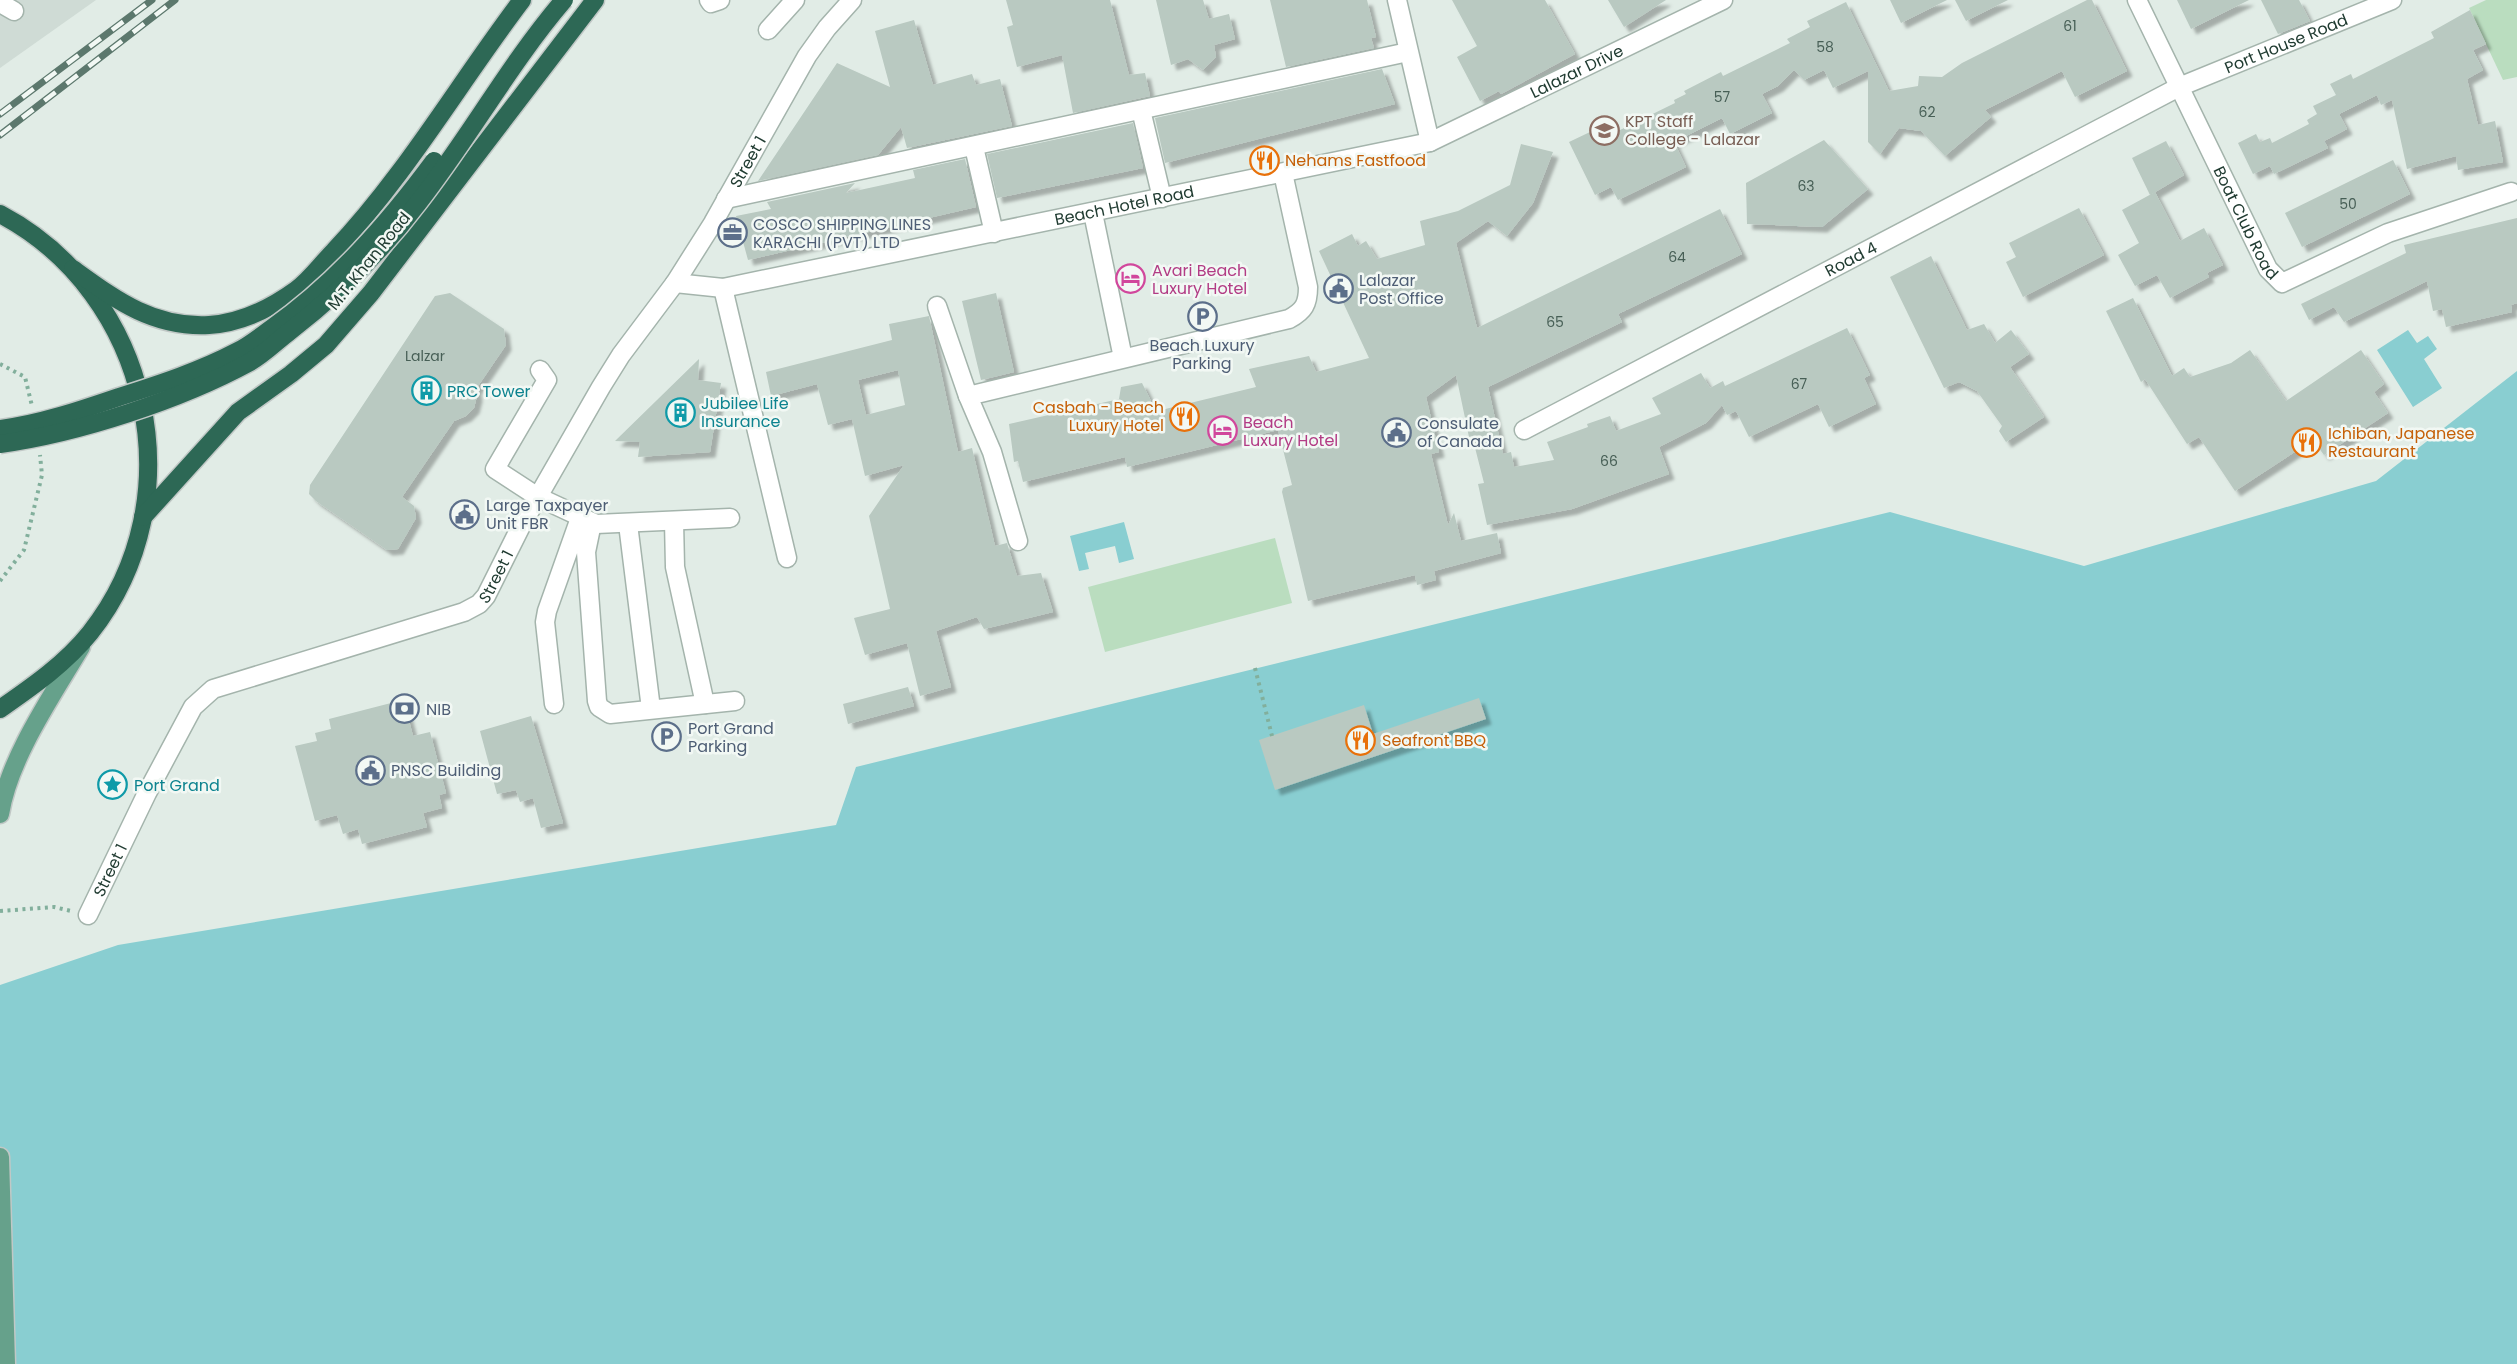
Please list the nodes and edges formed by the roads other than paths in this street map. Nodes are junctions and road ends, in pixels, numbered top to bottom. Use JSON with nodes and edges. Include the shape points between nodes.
{"nodes":[{"id":1,"x":522,"y":0,"type":"edge"},
{"id":2,"x":551,"y":0,"type":"edge"},
{"id":3,"x":564,"y":0,"type":"edge"},
{"id":4,"x":595,"y":0,"type":"edge"},
{"id":5,"x":709,"y":0,"type":"edge"},
{"id":6,"x":720,"y":0,"type":"edge"},
{"id":7,"x":795,"y":0,"type":"edge"},
{"id":8,"x":852,"y":0,"type":"edge"},
{"id":9,"x":1397,"y":0,"type":"edge"},
{"id":10,"x":1723,"y":0,"type":"edge"},
{"id":11,"x":2137,"y":0,"type":"edge"},
{"id":12,"x":2392,"y":0,"type":"edge"},
{"id":13,"x":768,"y":30,"type":"dead end"},
{"id":14,"x":1408,"y":52,"type":"junction"},
{"id":15,"x":2179,"y":87,"type":"junction"},
{"id":16,"x":1141,"y":110,"type":"junction"},
{"id":17,"x":1430,"y":142,"type":"junction"},
{"id":18,"x":974,"y":147,"type":"junction"},
{"id":19,"x":1283,"y":173,"type":"junction"},
{"id":20,"x":2511,"y":192,"type":"dead end"},
{"id":21,"x":1162,"y":198,"type":"junction"},
{"id":22,"x":726,"y":199,"type":"junction"},
{"id":23,"x":1093,"y":213,"type":"junction"},
{"id":24,"x":0,"y":214,"type":"edge"},
{"id":25,"x":994,"y":233,"type":"junction"},
{"id":26,"x":73,"y":269,"type":"junction"},
{"id":27,"x":675,"y":283,"type":"junction"},
{"id":28,"x":723,"y":288,"type":"junction"},
{"id":29,"x":937,"y":306,"type":"dead end"},
{"id":30,"x":1123,"y":358,"type":"junction"},
{"id":31,"x":540,"y":370,"type":"dead end"},
{"id":32,"x":968,"y":396,"type":"junction"},
{"id":33,"x":0,"y":429,"type":"edge"},
{"id":34,"x":1524,"y":430,"type":"dead end"},
{"id":35,"x":0,"y":444,"type":"edge"},
{"id":36,"x":537,"y":497,"type":"junction"},
{"id":37,"x":143,"y":517,"type":"junction"},
{"id":38,"x":730,"y":518,"type":"dead end"},
{"id":39,"x":586,"y":520,"type":"junction"},
{"id":40,"x":674,"y":521,"type":"junction"},
{"id":41,"x":628,"y":524,"type":"junction"},
{"id":42,"x":1018,"y":541,"type":"dead end"},
{"id":43,"x":787,"y":558,"type":"dead end"},
{"id":44,"x":90,"y":633,"type":"junction"},
{"id":45,"x":735,"y":700,"type":"dead end"},
{"id":46,"x":554,"y":704,"type":"dead end"},
{"id":47,"x":705,"y":704,"type":"junction"},
{"id":48,"x":0,"y":709,"type":"edge"},
{"id":49,"x":651,"y":709,"type":"junction"},
{"id":50,"x":0,"y":814,"type":"edge"},
{"id":51,"x":88,"y":915,"type":"road end"},
{"id":52,"x":0,"y":1157,"type":"edge"},
{"id":53,"x":6,"y":1364,"type":"edge"}],
"edges":[{"from":1,"to":26,"type":"highway","name":"M.T. Khan Road","via":[[358,226],[297,290],[243,320],[179,324],[122,304]]},
{"from":2,"to":33,"type":"highway","bridge":true,"via":[[404,201],[372,239],[300,308],[241,350],[182,377],[85,409]]},
{"from":3,"to":35,"type":"highway","bridge":true,"via":[[418,203],[347,285],[252,361],[188,391],[87,426]]},
{"from":4,"to":37,"type":"highway","name":"M.T. Khan Road","via":[[326,345],[238,412]]},
{"from":5,"to":6,"type":"street"},
{"from":7,"to":13,"type":"street"},
{"from":8,"to":22,"type":"street","name":"Street 1","via":[[807,56]]},
{"from":9,"to":14,"type":"street"},
{"from":10,"to":17,"type":"street","name":"Lalazar Drive"},
{"from":11,"to":15,"type":"street","name":"Boat Club Road"},
{"from":12,"to":15,"type":"street","name":"Port House Road"},
{"from":14,"to":16,"type":"street"},
{"from":14,"to":17,"type":"street"},
{"from":15,"to":20,"type":"street","name":"Boat Club Road","via":[[2268,268],[2282,283],[2388,233]]},
{"from":15,"to":34,"type":"street","name":"Road 4"},
{"from":16,"to":18,"type":"street"},
{"from":16,"to":21,"type":"street"},
{"from":17,"to":19,"type":"street","name":"Beach Hotel Road"},
{"from":18,"to":22,"type":"street"},
{"from":18,"to":25,"type":"street"},
{"from":19,"to":21,"type":"street","name":"Beach Hotel Road"},
{"from":19,"to":30,"type":"street","via":[[1308,287],[1308,301],[1301,312],[1289,319]]},
{"from":21,"to":23,"type":"street","name":"Beach Hotel Road"},
{"from":22,"to":27,"type":"street","name":"Street 1"},
{"from":23,"to":25,"type":"street","name":"Beach Hotel Road"},
{"from":23,"to":30,"type":"street"},
{"from":24,"to":26,"type":"highway","via":[[47,244]]},
{"from":25,"to":28,"type":"street","name":"Beach Hotel Road"},
{"from":26,"to":37,"type":"highway","bridge":true,"via":[[106,312],[133,369],[144,411],[149,464]]},
{"from":27,"to":28,"type":"street","name":"Beach Hotel Road"},
{"from":27,"to":36,"type":"street","name":"Street 1","via":[[621,355]]},
{"from":28,"to":43,"type":"street"},
{"from":29,"to":32,"type":"street"},
{"from":30,"to":32,"type":"street"},
{"from":31,"to":36,"type":"street","via":[[547,380],[495,469]]},
{"from":32,"to":42,"type":"street","via":[[992,452]]},
{"from":36,"to":39,"type":"street"},
{"from":36,"to":51,"type":"street","name":"Street 1","via":[[486,596],[472,608],[213,688],[193,707]]},
{"from":37,"to":44,"type":"highway","via":[[118,587]]},
{"from":38,"to":40,"type":"street"},
{"from":39,"to":41,"type":"street"},
{"from":39,"to":46,"type":"street","via":[[545,622]]},
{"from":39,"to":49,"type":"street","via":[[599,707],[610,714]]},
{"from":40,"to":41,"type":"street"},
{"from":40,"to":47,"type":"street","via":[[675,567]]},
{"from":41,"to":49,"type":"street"},
{"from":44,"to":48,"type":"highway","via":[[48,676]]},
{"from":44,"to":50,"type":"main road","via":[[26,740]]},
{"from":45,"to":47,"type":"street"},
{"from":47,"to":49,"type":"street"},
{"from":52,"to":53,"type":"main road"}]}
